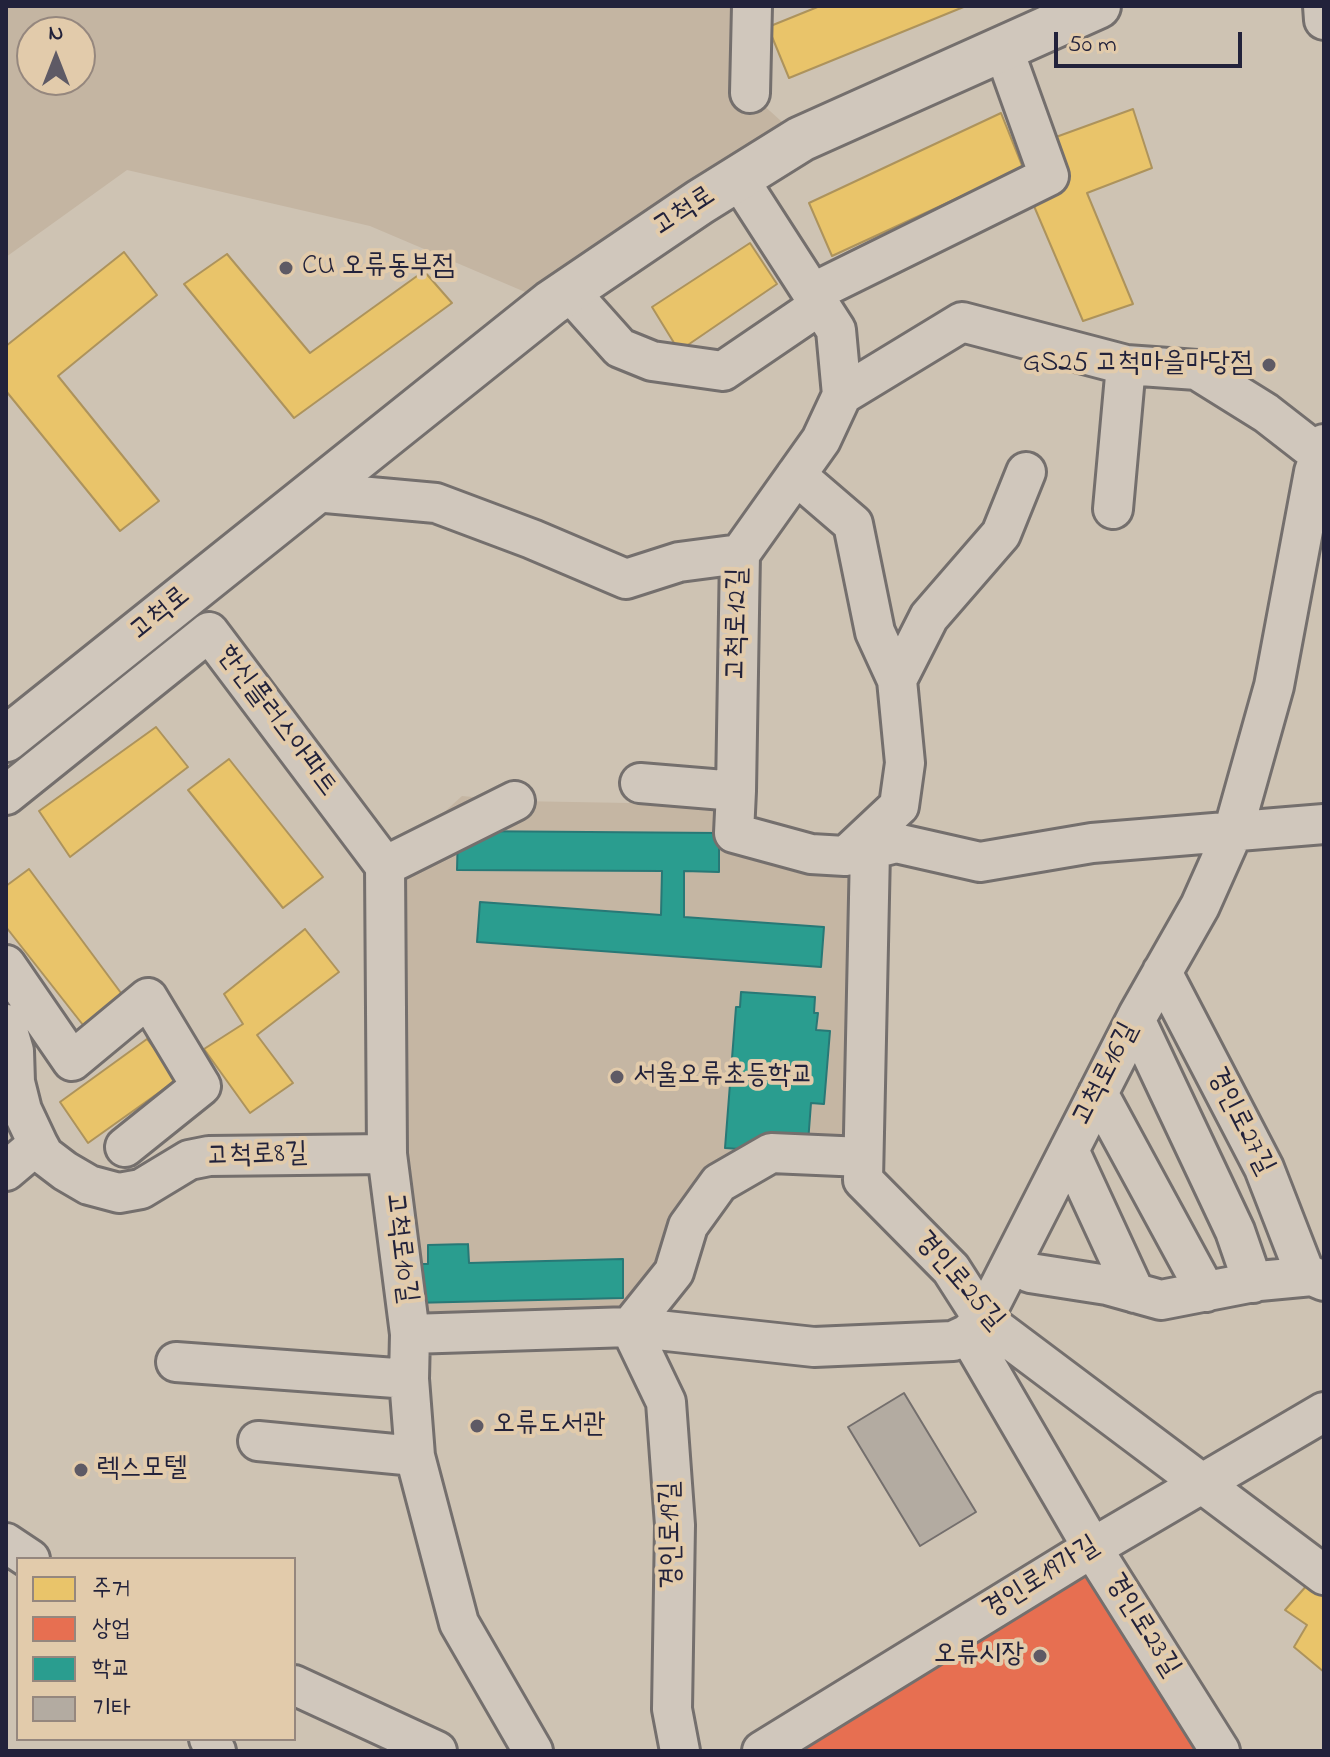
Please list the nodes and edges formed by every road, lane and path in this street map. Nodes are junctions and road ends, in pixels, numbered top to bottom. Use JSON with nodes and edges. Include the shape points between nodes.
{"nodes":[{"id":1,"x":752,"y":6,"type":"edge"},
{"id":2,"x":1323,"y":6,"type":"edge"},
{"id":3,"x":1093,"y":7,"type":"edge"},
{"id":4,"x":1324,"y":20,"type":"edge"},
{"id":5,"x":1003,"y":48,"type":"junction"},
{"id":6,"x":750,"y":93,"type":"dead end"},
{"id":7,"x":738,"y":178,"type":"junction"},
{"id":8,"x":569,"y":291,"type":"junction"},
{"id":9,"x":816,"y":299,"type":"junction"},
{"id":10,"x":1126,"y":365,"type":"junction"},
{"id":11,"x":842,"y":395,"type":"junction"},
{"id":12,"x":1322,"y":449,"type":"edge"},
{"id":13,"x":1026,"y":472,"type":"dead end"},
{"id":14,"x":796,"y":475,"type":"junction"},
{"id":15,"x":315,"y":492,"type":"junction"},
{"id":16,"x":1113,"y":509,"type":"dead end"},
{"id":17,"x":740,"y":554,"type":"junction"},
{"id":18,"x":897,"y":680,"type":"junction"},
{"id":19,"x":6,"y":739,"type":"edge"},
{"id":20,"x":640,"y":783,"type":"dead end"},
{"id":21,"x":736,"y":791,"type":"junction"},
{"id":22,"x":6,"y":795,"type":"edge"},
{"id":23,"x":515,"y":801,"type":"dead end"},
{"id":24,"x":1324,"y":824,"type":"edge"},
{"id":25,"x":1233,"y":832,"type":"junction"},
{"id":26,"x":858,"y":854,"type":"junction"},
{"id":27,"x":385,"y":866,"type":"junction"},
{"id":28,"x":6,"y":965,"type":"edge"},
{"id":29,"x":1162,"y":972,"type":"junction"},
{"id":30,"x":1136,"y":1021,"type":"junction"},
{"id":31,"x":6,"y":1024,"type":"edge"},
{"id":32,"x":1098,"y":1093,"type":"junction"},
{"id":33,"x":38,"y":1144,"type":"junction"},
{"id":34,"x":125,"y":1147,"type":"dead end"},
{"id":35,"x":1069,"y":1150,"type":"junction"},
{"id":36,"x":387,"y":1154,"type":"junction"},
{"id":37,"x":863,"y":1157,"type":"junction"},
{"id":38,"x":6,"y":1171,"type":"edge"},
{"id":39,"x":1324,"y":1241,"type":"edge"},
{"id":40,"x":1013,"y":1260,"type":"junction"},
{"id":41,"x":1315,"y":1279,"type":"edge"},
{"id":42,"x":1253,"y":1283,"type":"junction"},
{"id":43,"x":1206,"y":1292,"type":"junction"},
{"id":44,"x":1135,"y":1293,"type":"junction"},
{"id":45,"x":975,"y":1326,"type":"junction"},
{"id":46,"x":630,"y":1327,"type":"junction"},
{"id":47,"x":410,"y":1334,"type":"junction"},
{"id":48,"x":176,"y":1362,"type":"dead end"},
{"id":49,"x":409,"y":1379,"type":"junction"},
{"id":50,"x":1324,"y":1412,"type":"edge"},
{"id":51,"x":258,"y":1441,"type":"dead end"},
{"id":52,"x":415,"y":1456,"type":"junction"},
{"id":53,"x":1202,"y":1483,"type":"junction"},
{"id":54,"x":6,"y":1543,"type":"edge"},
{"id":55,"x":1092,"y":1548,"type":"junction"},
{"id":56,"x":27,"y":1557,"type":"edge"},
{"id":57,"x":1324,"y":1575,"type":"edge"},
{"id":58,"x":296,"y":1686,"type":"edge"},
{"id":59,"x":437,"y":1751,"type":"edge"},
{"id":60,"x":533,"y":1751,"type":"edge"},
{"id":61,"x":680,"y":1751,"type":"edge"},
{"id":62,"x":762,"y":1751,"type":"edge"},
{"id":63,"x":1220,"y":1751,"type":"edge"}],
"edges":[{"from":1,"to":6,"type":"street"},
{"from":2,"to":4,"type":"street"},
{"from":3,"to":5,"type":"main road","name":"고척로"},
{"from":5,"to":7,"type":"main road","name":"고척로","via":[[801,139]]},
{"from":5,"to":9,"type":"street","via":[[1049,176]]},
{"from":7,"to":8,"type":"main road","name":"고척로"},
{"from":7,"to":9,"type":"street"},
{"from":8,"to":9,"type":"street","via":[[620,348],[652,361],[723,371]]},
{"from":8,"to":15,"type":"main road","name":"고척로"},
{"from":9,"to":11,"type":"street","via":[[836,330]]},
{"from":10,"to":11,"type":"street","via":[[962,322]]},
{"from":10,"to":12,"type":"street","via":[[1197,370]]},
{"from":10,"to":16,"type":"street"},
{"from":11,"to":14,"type":"street","name":"고척로12길","via":[[821,440]]},
{"from":12,"to":25,"type":"street","name":"고척로16길","via":[[1274,686]]},
{"from":13,"to":18,"type":"street","via":[[1001,534],[929,617]]},
{"from":14,"to":17,"type":"street","name":"고척로12길"},
{"from":14,"to":18,"type":"street","via":[[853,524],[875,632]]},
{"from":15,"to":17,"type":"street","via":[[436,503],[626,579],[679,562]]},
{"from":15,"to":19,"type":"main road","name":"고척로"},
{"from":17,"to":21,"type":"street","name":"고척로12길"},
{"from":18,"to":26,"type":"street","via":[[905,763],[899,806]]},
{"from":20,"to":21,"type":"street"},
{"from":21,"to":26,"type":"street","name":"고척로12길","via":[[734,833],[811,854]]},
{"from":22,"to":27,"type":"street","name":"한신플러스아파트","via":[[209,632]]},
{"from":23,"to":27,"type":"street"},
{"from":24,"to":25,"type":"street"},
{"from":25,"to":26,"type":"street","via":[[1092,843],[980,862],[896,843]]},
{"from":25,"to":29,"type":"street","name":"고척로16길","via":[[1200,906]]},
{"from":26,"to":37,"type":"street","name":"경인로25길"},
{"from":27,"to":36,"type":"street","name":"고척로10길"},
{"from":28,"to":34,"type":"street","via":[[72,1061],[148,998],[201,1086]]},
{"from":29,"to":30,"type":"street","name":"고척로16길"},
{"from":29,"to":41,"type":"street","name":"경인로27길"},
{"from":30,"to":32,"type":"street","name":"고척로16길"},
{"from":30,"to":42,"type":"street","name":"경인로27길","via":[[1235,1231]]},
{"from":31,"to":33,"type":"street","name":"고척로8길","via":[[22,1110]]},
{"from":32,"to":35,"type":"street","name":"고척로16길"},
{"from":32,"to":43,"type":"street"},
{"from":33,"to":36,"type":"street","name":"고척로8길","via":[[65,1171],[119,1193],[141,1189],[189,1160],[209,1156]]},
{"from":33,"to":38,"type":"street"},
{"from":35,"to":40,"type":"street","name":"고척로16길"},
{"from":35,"to":44,"type":"street"},
{"from":36,"to":47,"type":"street","name":"고척로10길"},
{"from":37,"to":45,"type":"street","name":"경인로25길","via":[[863,1180],[951,1269]]},
{"from":37,"to":46,"type":"street","via":[[771,1153],[719,1183],[688,1226],[674,1272]]},
{"from":39,"to":41,"type":"street"},
{"from":40,"to":44,"type":"street","via":[[1030,1273]]},
{"from":40,"to":45,"type":"street","name":"고척로16길"},
{"from":41,"to":42,"type":"street"},
{"from":42,"to":43,"type":"street"},
{"from":43,"to":44,"type":"street","via":[[1161,1300]]},
{"from":45,"to":46,"type":"street","via":[[953,1341],[814,1347]]},
{"from":45,"to":53,"type":"street","name":"경인로25길"},
{"from":45,"to":55,"type":"street","name":"경인로23길"},
{"from":46,"to":47,"type":"street"},
{"from":46,"to":61,"type":"street","name":"경인로19길","via":[[666,1402],[675,1525],[672,1709]]},
{"from":47,"to":49,"type":"street","name":"고척로10길"},
{"from":48,"to":49,"type":"street"},
{"from":49,"to":52,"type":"street","name":"고척로10길"},
{"from":50,"to":53,"type":"street","name":"경인로19가길"},
{"from":51,"to":52,"type":"street"},
{"from":52,"to":60,"type":"street","name":"고척로10길","via":[[459,1623]]},
{"from":53,"to":55,"type":"street","name":"경인로19가길"},
{"from":53,"to":57,"type":"street","name":"경인로25길"},
{"from":54,"to":56,"type":"street"},
{"from":55,"to":62,"type":"street","name":"경인로19가길"},
{"from":55,"to":63,"type":"street","name":"경인로23길"},
{"from":58,"to":59,"type":"street"}]}
